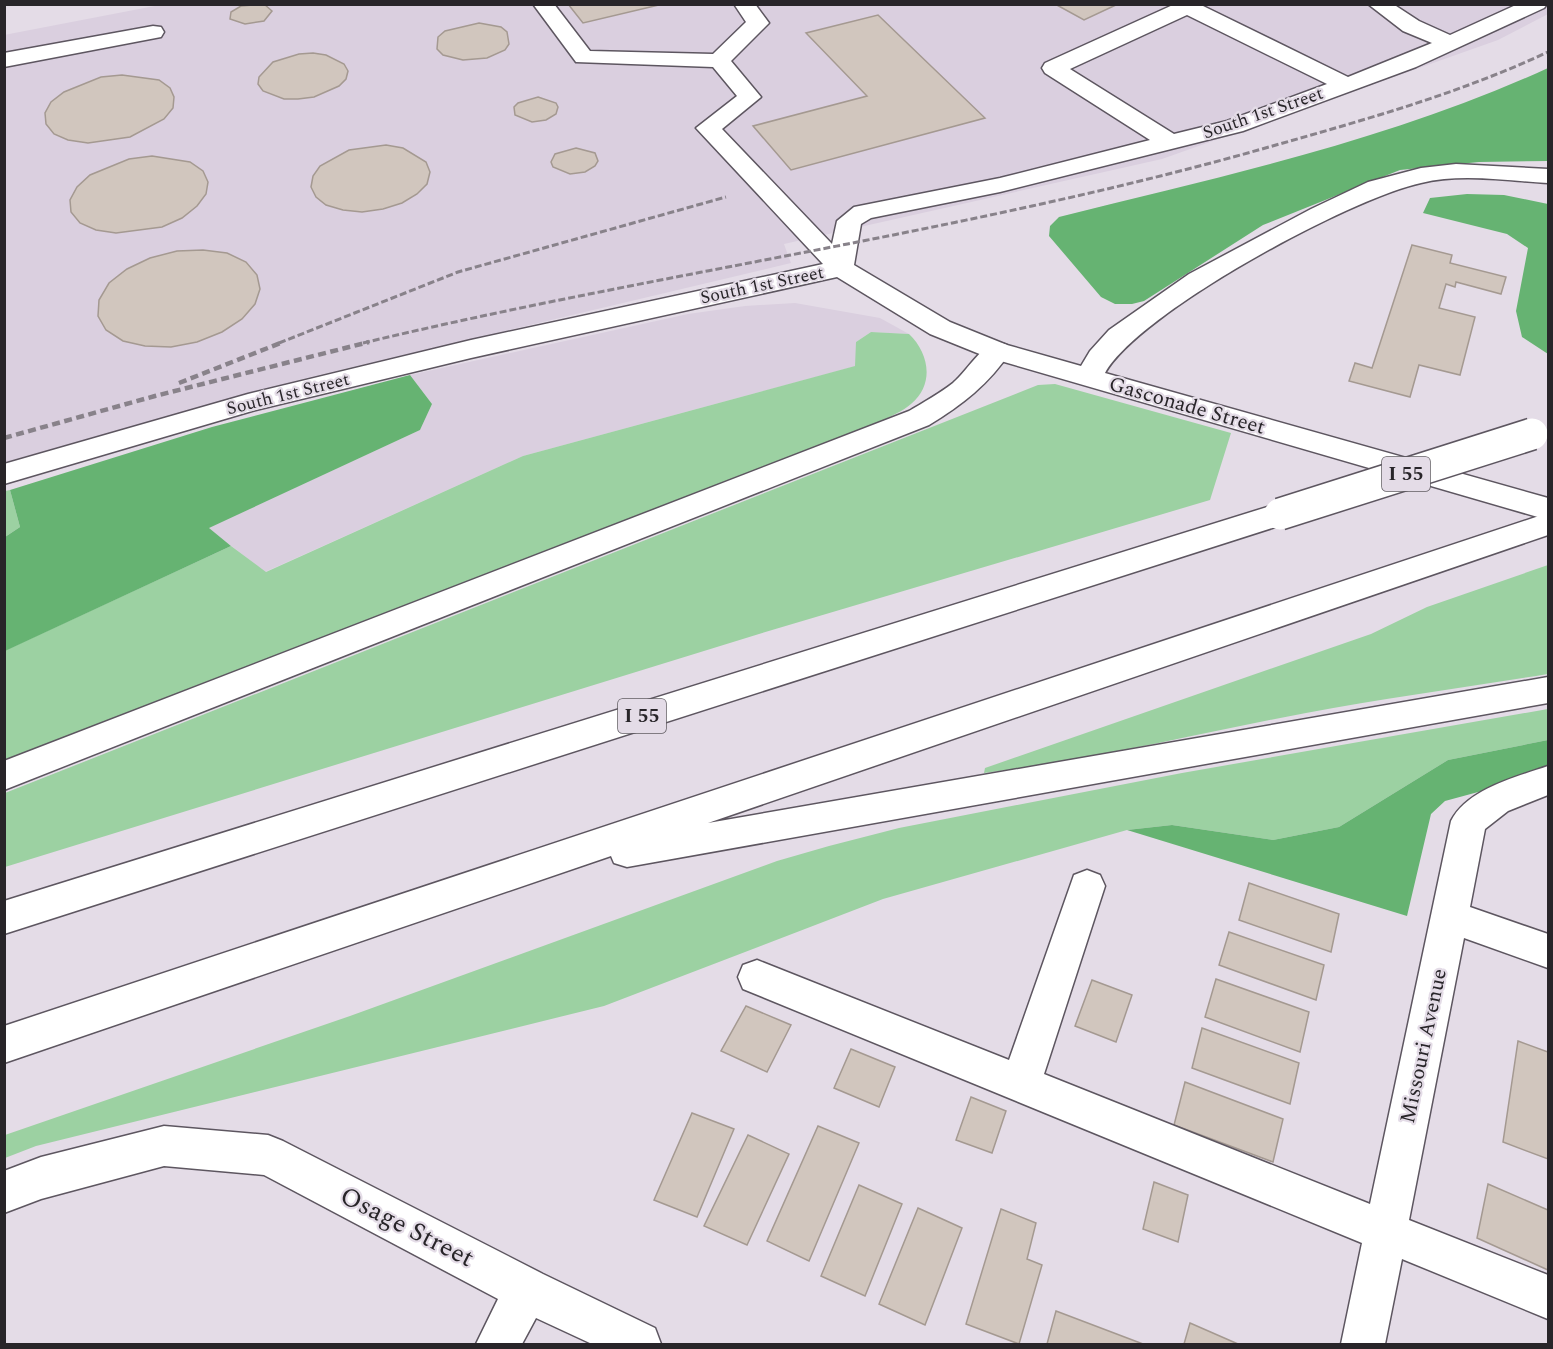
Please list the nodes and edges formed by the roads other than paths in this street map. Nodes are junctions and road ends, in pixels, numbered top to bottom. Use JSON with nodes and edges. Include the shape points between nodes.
{"nodes":[{"id":1,"x":543,"y":4,"type":"edge"},
{"id":2,"x":744,"y":4,"type":"edge"},
{"id":3,"x":1378,"y":4,"type":"edge"},
{"id":4,"x":1537,"y":4,"type":"edge"},
{"id":5,"x":153,"y":32,"type":"dead end"},
{"id":6,"x":1450,"y":43,"type":"junction"},
{"id":7,"x":4,"y":60,"type":"edge"},
{"id":8,"x":719,"y":61,"type":"junction"},
{"id":9,"x":1347,"y":85,"type":"junction"},
{"id":10,"x":1171,"y":142,"type":"junction"},
{"id":11,"x":1548,"y":176,"type":"edge"},
{"id":12,"x":841,"y":268,"type":"junction"},
{"id":13,"x":997,"y":351,"type":"junction"},
{"id":14,"x":1088,"y":378,"type":"junction"},
{"id":15,"x":1540,"y":431,"type":"edge"},
{"id":16,"x":4,"y":474,"type":"edge"},
{"id":17,"x":1548,"y":509,"type":"edge"},
{"id":18,"x":1548,"y":524,"type":"edge"},
{"id":19,"x":1548,"y":690,"type":"edge"},
{"id":20,"x":4,"y":776,"type":"edge"},
{"id":21,"x":1541,"y":782,"type":"edge"},
{"id":22,"x":528,"y":869,"type":"junction"},
{"id":23,"x":1087,"y":886,"type":"dead end"},
{"id":24,"x":1450,"y":917,"type":"junction"},
{"id":25,"x":4,"y":918,"type":"edge"},
{"id":26,"x":1548,"y":951,"type":"edge"},
{"id":27,"x":757,"y":977,"type":"dead end"},
{"id":28,"x":4,"y":1045,"type":"edge"},
{"id":29,"x":1021,"y":1084,"type":"junction"},
{"id":30,"x":4,"y":1192,"type":"edge"},
{"id":31,"x":1386,"y":1231,"type":"junction"},
{"id":32,"x":527,"y":1290,"type":"junction"},
{"id":33,"x":1548,"y":1297,"type":"edge"},
{"id":34,"x":498,"y":1344,"type":"edge"},
{"id":35,"x":639,"y":1344,"type":"edge"},
{"id":36,"x":1363,"y":1344,"type":"edge"}],
"edges":[{"from":1,"to":8,"type":"main road","via":[[584,57]]},
{"from":2,"to":8,"type":"main road","via":[[758,23]]},
{"from":3,"to":6,"type":"main road","via":[[1411,26]]},
{"from":4,"to":6,"type":"main road","name":"South 1st Street"},
{"from":5,"to":7,"type":"main road"},
{"from":6,"to":9,"type":"main road","name":"South 1st Street"},
{"from":8,"to":12,"type":"main road","name":"Gasconade Street","via":[[750,97],[708,128]]},
{"from":9,"to":10,"type":"main road","name":"South 1st Street","via":[[1235,126]]},
{"from":9,"to":10,"type":"main road","via":[[1187,7],[1053,68]]},
{"from":10,"to":12,"type":"main road","name":"South 1st Street","via":[[1000,185],[863,213],[849,221]]},
{"from":11,"to":14,"type":"main road","via":[[1456,171],[1420,175],[1377,187],[1198,280],[1119,336]]},
{"from":12,"to":13,"type":"main road","name":"Gasconade Street","via":[[940,328]]},
{"from":12,"to":16,"type":"main road","name":"South 1st Street","via":[[471,349],[248,403]]},
{"from":13,"to":14,"type":"main road","name":"Gasconade Street"},
{"from":13,"to":20,"type":"main road","via":[[975,380],[920,418]]},
{"from":14,"to":17,"type":"main road","name":"Gasconade Street"},
{"from":15,"to":25,"type":"main road","number":"I 55","bridge":true},
{"from":18,"to":22,"type":"main road"},
{"from":19,"to":22,"type":"main road"},
{"from":21,"to":24,"type":"main road","name":"Missouri Avenue","via":[[1496,801],[1469,821]]},
{"from":22,"to":28,"type":"main road"},
{"from":23,"to":29,"type":"main road"},
{"from":24,"to":26,"type":"main road"},
{"from":24,"to":31,"type":"main road","name":"Missouri Avenue"},
{"from":27,"to":29,"type":"main road"},
{"from":29,"to":31,"type":"main road"},
{"from":30,"to":32,"type":"main road","name":"Osage Street","via":[[41,1178],[164,1146],[268,1155]]},
{"from":31,"to":33,"type":"main road"},
{"from":31,"to":36,"type":"main road","name":"Missouri Avenue"},
{"from":32,"to":34,"type":"main road"},
{"from":32,"to":35,"type":"main road","name":"Osage Street"}]}
